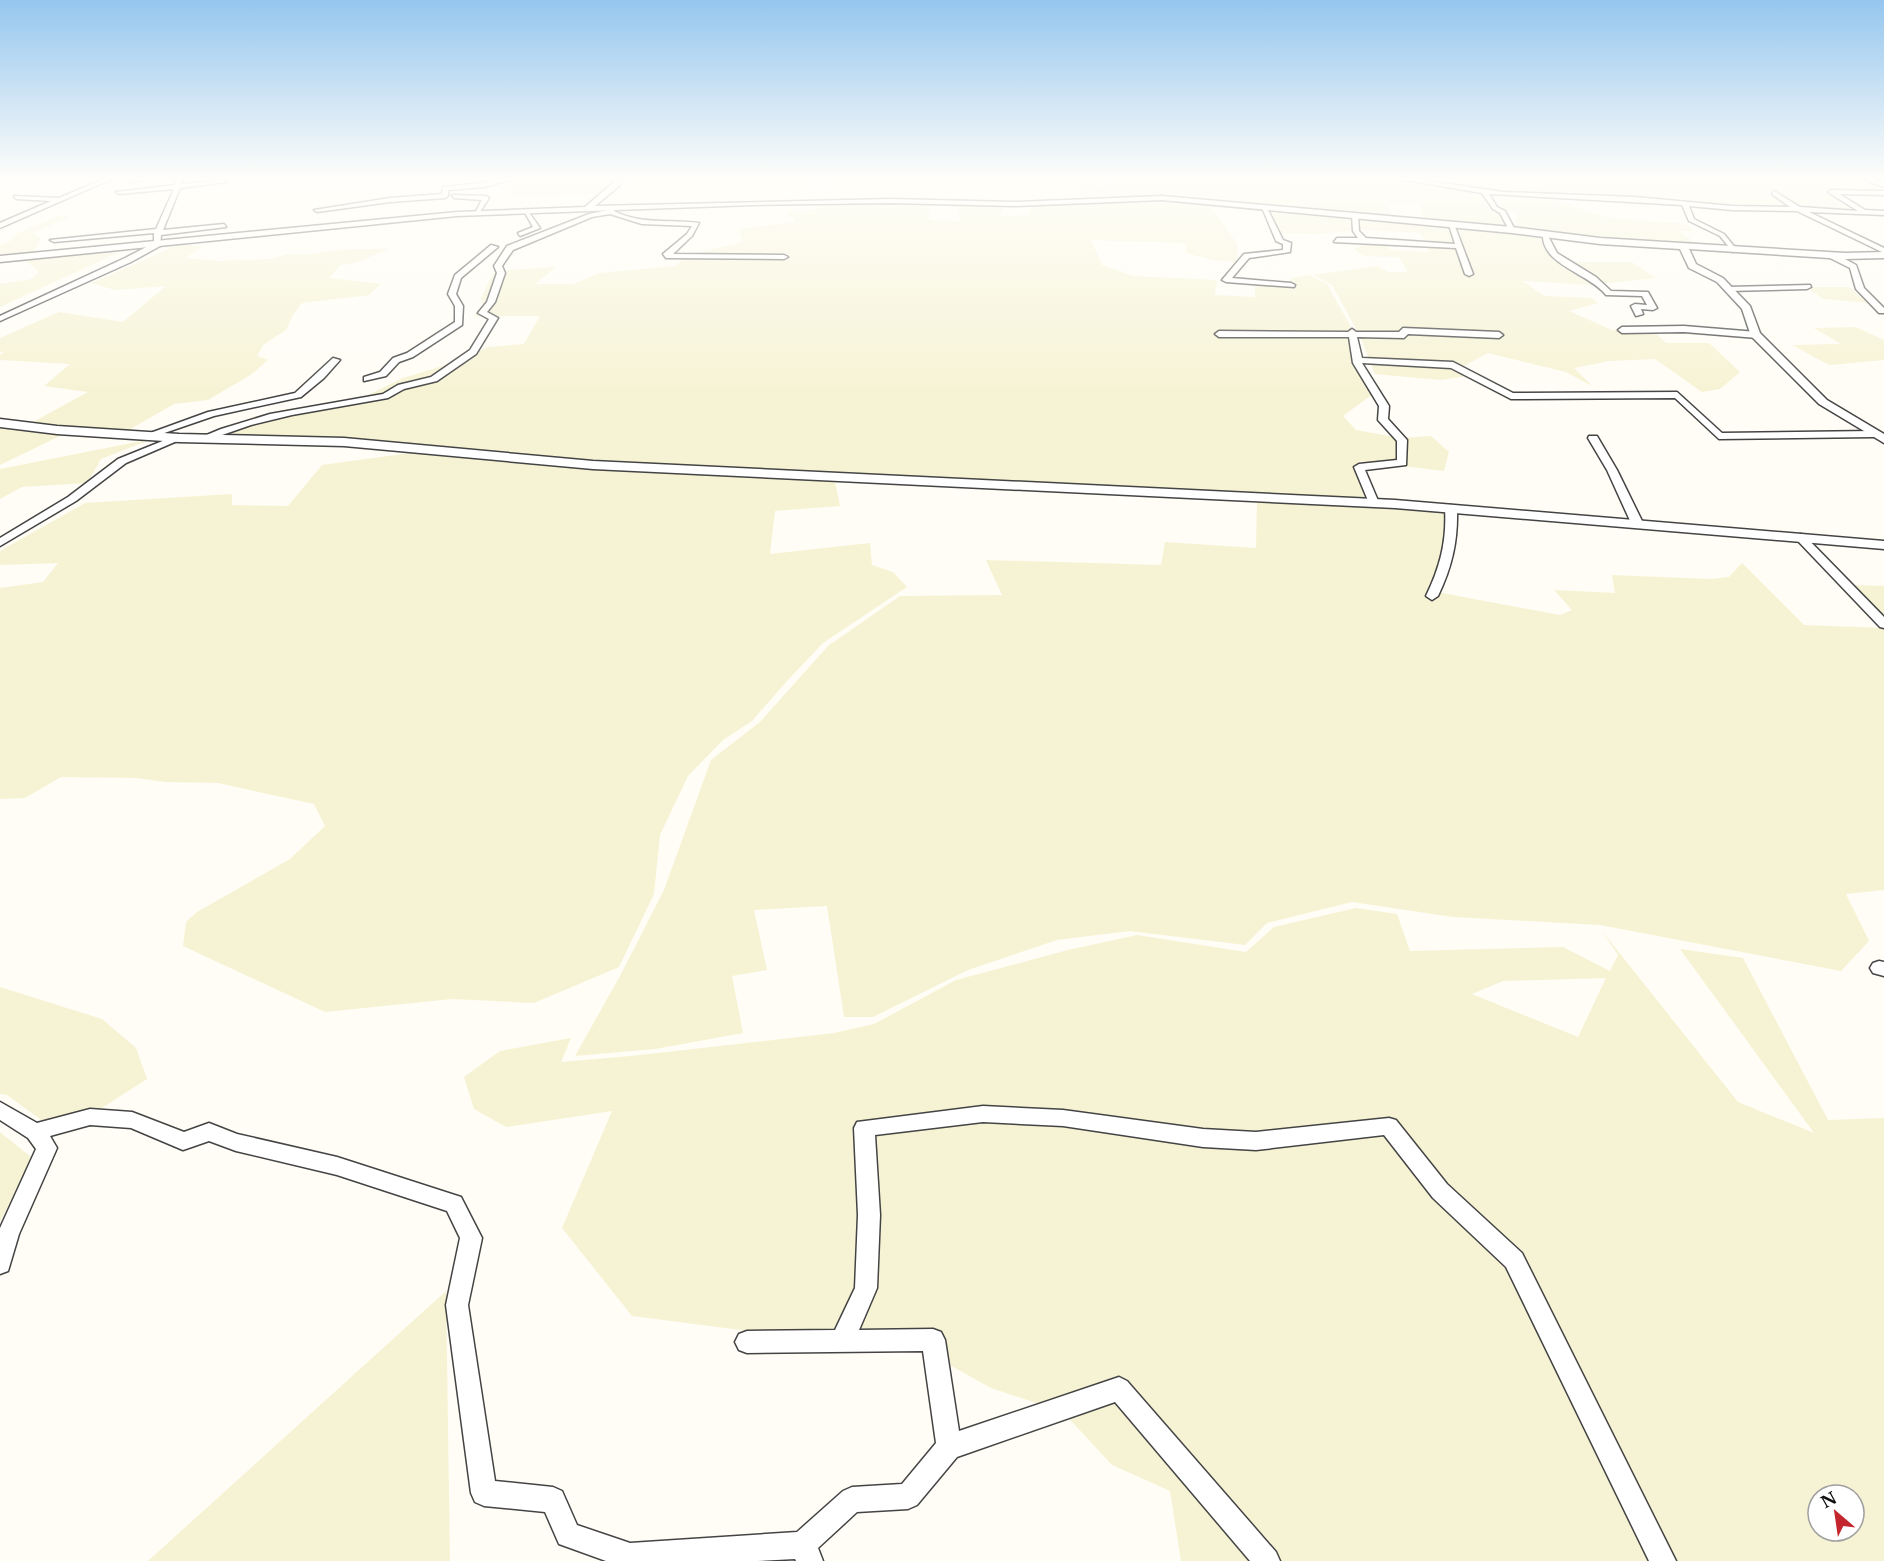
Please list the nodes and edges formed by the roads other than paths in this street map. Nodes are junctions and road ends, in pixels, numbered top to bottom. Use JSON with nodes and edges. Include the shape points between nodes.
{"nodes":[{"id":1,"x":85,"y":251,"type":"edge"},
{"id":2,"x":143,"y":251,"type":"edge"},
{"id":3,"x":489,"y":251,"type":"edge"},
{"id":4,"x":508,"y":251,"type":"edge"},
{"id":5,"x":672,"y":251,"type":"edge"},
{"id":6,"x":1286,"y":251,"type":"edge"},
{"id":7,"x":1462,"y":251,"type":"edge"},
{"id":8,"x":1553,"y":251,"type":"edge"},
{"id":9,"x":1686,"y":251,"type":"edge"},
{"id":10,"x":1750,"y":251,"type":"edge"},
{"id":11,"x":1831,"y":255,"type":"junction"},
{"id":12,"x":1884,"y":255,"type":"edge"},
{"id":13,"x":784,"y":257,"type":"dead end"},
{"id":14,"x":0,"y":259,"type":"edge"},
{"id":15,"x":1469,"y":274,"type":"dead end"},
{"id":16,"x":1291,"y":285,"type":"dead end"},
{"id":17,"x":1807,"y":287,"type":"dead end"},
{"id":18,"x":1728,"y":289,"type":"junction"},
{"id":19,"x":1882,"y":311,"type":"dead end"},
{"id":20,"x":1640,"y":314,"type":"dead end"},
{"id":21,"x":0,"y":319,"type":"edge"},
{"id":22,"x":1622,"y":330,"type":"dead end"},
{"id":23,"x":1219,"y":334,"type":"dead end"},
{"id":24,"x":1352,"y":334,"type":"junction"},
{"id":25,"x":1499,"y":335,"type":"dead end"},
{"id":26,"x":1757,"y":335,"type":"junction"},
{"id":27,"x":336,"y":360,"type":"dead end"},
{"id":28,"x":1358,"y":360,"type":"junction"},
{"id":29,"x":367,"y":380,"type":"dead end"},
{"id":30,"x":0,"y":423,"type":"edge"},
{"id":31,"x":1873,"y":434,"type":"junction"},
{"id":32,"x":147,"y":436,"type":"junction"},
{"id":33,"x":179,"y":438,"type":"junction"},
{"id":34,"x":1593,"y":438,"type":"dead end"},
{"id":35,"x":202,"y":439,"type":"junction"},
{"id":36,"x":1884,"y":439,"type":"edge"},
{"id":37,"x":1374,"y":502,"type":"junction"},
{"id":38,"x":1451,"y":508,"type":"junction"},
{"id":39,"x":1638,"y":525,"type":"junction"},
{"id":40,"x":1800,"y":537,"type":"junction"},
{"id":41,"x":0,"y":543,"type":"edge"},
{"id":42,"x":1884,"y":545,"type":"edge"},
{"id":43,"x":1432,"y":596,"type":"dead end"},
{"id":44,"x":1884,"y":624,"type":"edge"},
{"id":45,"x":0,"y":1110,"type":"edge"},
{"id":46,"x":35,"y":1132,"type":"junction"},
{"id":47,"x":0,"y":1264,"type":"edge"},
{"id":48,"x":842,"y":1341,"type":"junction"},
{"id":49,"x":747,"y":1342,"type":"dead end"},
{"id":50,"x":949,"y":1447,"type":"junction"},
{"id":51,"x":806,"y":1553,"type":"edge"},
{"id":52,"x":1268,"y":1561,"type":"edge"},
{"id":53,"x":1663,"y":1561,"type":"edge"}],
"edges":[{"from":1,"to":14,"type":"street"},
{"from":2,"to":21,"type":"street"},
{"from":3,"to":29,"type":"street","via":[[458,277],[452,294],[459,306],[459,323],[396,360],[383,374]]},
{"from":4,"to":35,"type":"street","via":[[498,266],[501,273],[491,302],[482,313],[494,318],[473,352],[434,379],[401,387],[386,396],[278,414]]},
{"from":5,"to":13,"type":"street","via":[[666,256]]},
{"from":6,"to":16,"type":"street","via":[[1247,256],[1226,280]]},
{"from":7,"to":15,"type":"street"},
{"from":8,"to":20,"type":"street","via":[[1567,266],[1605,285],[1609,293],[1645,294],[1653,308],[1635,306]]},
{"from":9,"to":18,"type":"street","via":[[1692,266],[1720,280]]},
{"from":10,"to":11,"type":"street"},
{"from":11,"to":12,"type":"street"},
{"from":11,"to":19,"type":"street","via":[[1853,267],[1860,289]]},
{"from":17,"to":18,"type":"street"},
{"from":18,"to":26,"type":"street","via":[[1747,308]]},
{"from":22,"to":26,"type":"street","via":[[1684,329]]},
{"from":23,"to":24,"type":"street"},
{"from":24,"to":25,"type":"street","via":[[1404,335],[1403,331]]},
{"from":24,"to":28,"type":"street"},
{"from":26,"to":31,"type":"street","via":[[1823,402]]},
{"from":27,"to":32,"type":"street","via":[[297,395],[212,414]]},
{"from":28,"to":31,"type":"street","via":[[1453,365],[1512,396],[1677,395],[1719,436]]},
{"from":28,"to":37,"type":"street","via":[[1384,406],[1383,420],[1402,440],[1402,463],[1359,467]]},
{"from":30,"to":32,"type":"street"},
{"from":31,"to":36,"type":"street"},
{"from":32,"to":33,"type":"street"},
{"from":33,"to":35,"type":"street"},
{"from":33,"to":41,"type":"street","via":[[122,461],[72,499]]},
{"from":34,"to":39,"type":"street"},
{"from":35,"to":37,"type":"street","via":[[344,442],[629,466]]},
{"from":37,"to":38,"type":"street"},
{"from":38,"to":39,"type":"street"},
{"from":38,"to":43,"type":"street","via":[[1453,531],[1447,565]]},
{"from":39,"to":40,"type":"street"},
{"from":40,"to":42,"type":"street"},
{"from":40,"to":44,"type":"street"},
{"from":45,"to":46,"type":"street"},
{"from":46,"to":47,"type":"street","via":[[47,1148],[8,1234]]},
{"from":46,"to":51,"type":"street","via":[[90,1117],[132,1120],[183,1141],[209,1132],[337,1166],[454,1204],[471,1238],[458,1305],[484,1493],[553,1500],[568,1535],[630,1556]]},
{"from":48,"to":49,"type":"street"},
{"from":48,"to":50,"type":"street","via":[[933,1340]]},
{"from":48,"to":53,"type":"street","via":[[866,1288],[869,1215],[864,1128],[983,1114],[1063,1118],[1203,1138],[1256,1141],[1389,1126],[1440,1191],[1514,1260]]},
{"from":50,"to":51,"type":"street","via":[[908,1496],[852,1500]]},
{"from":50,"to":52,"type":"street","via":[[1119,1389]]}]}
